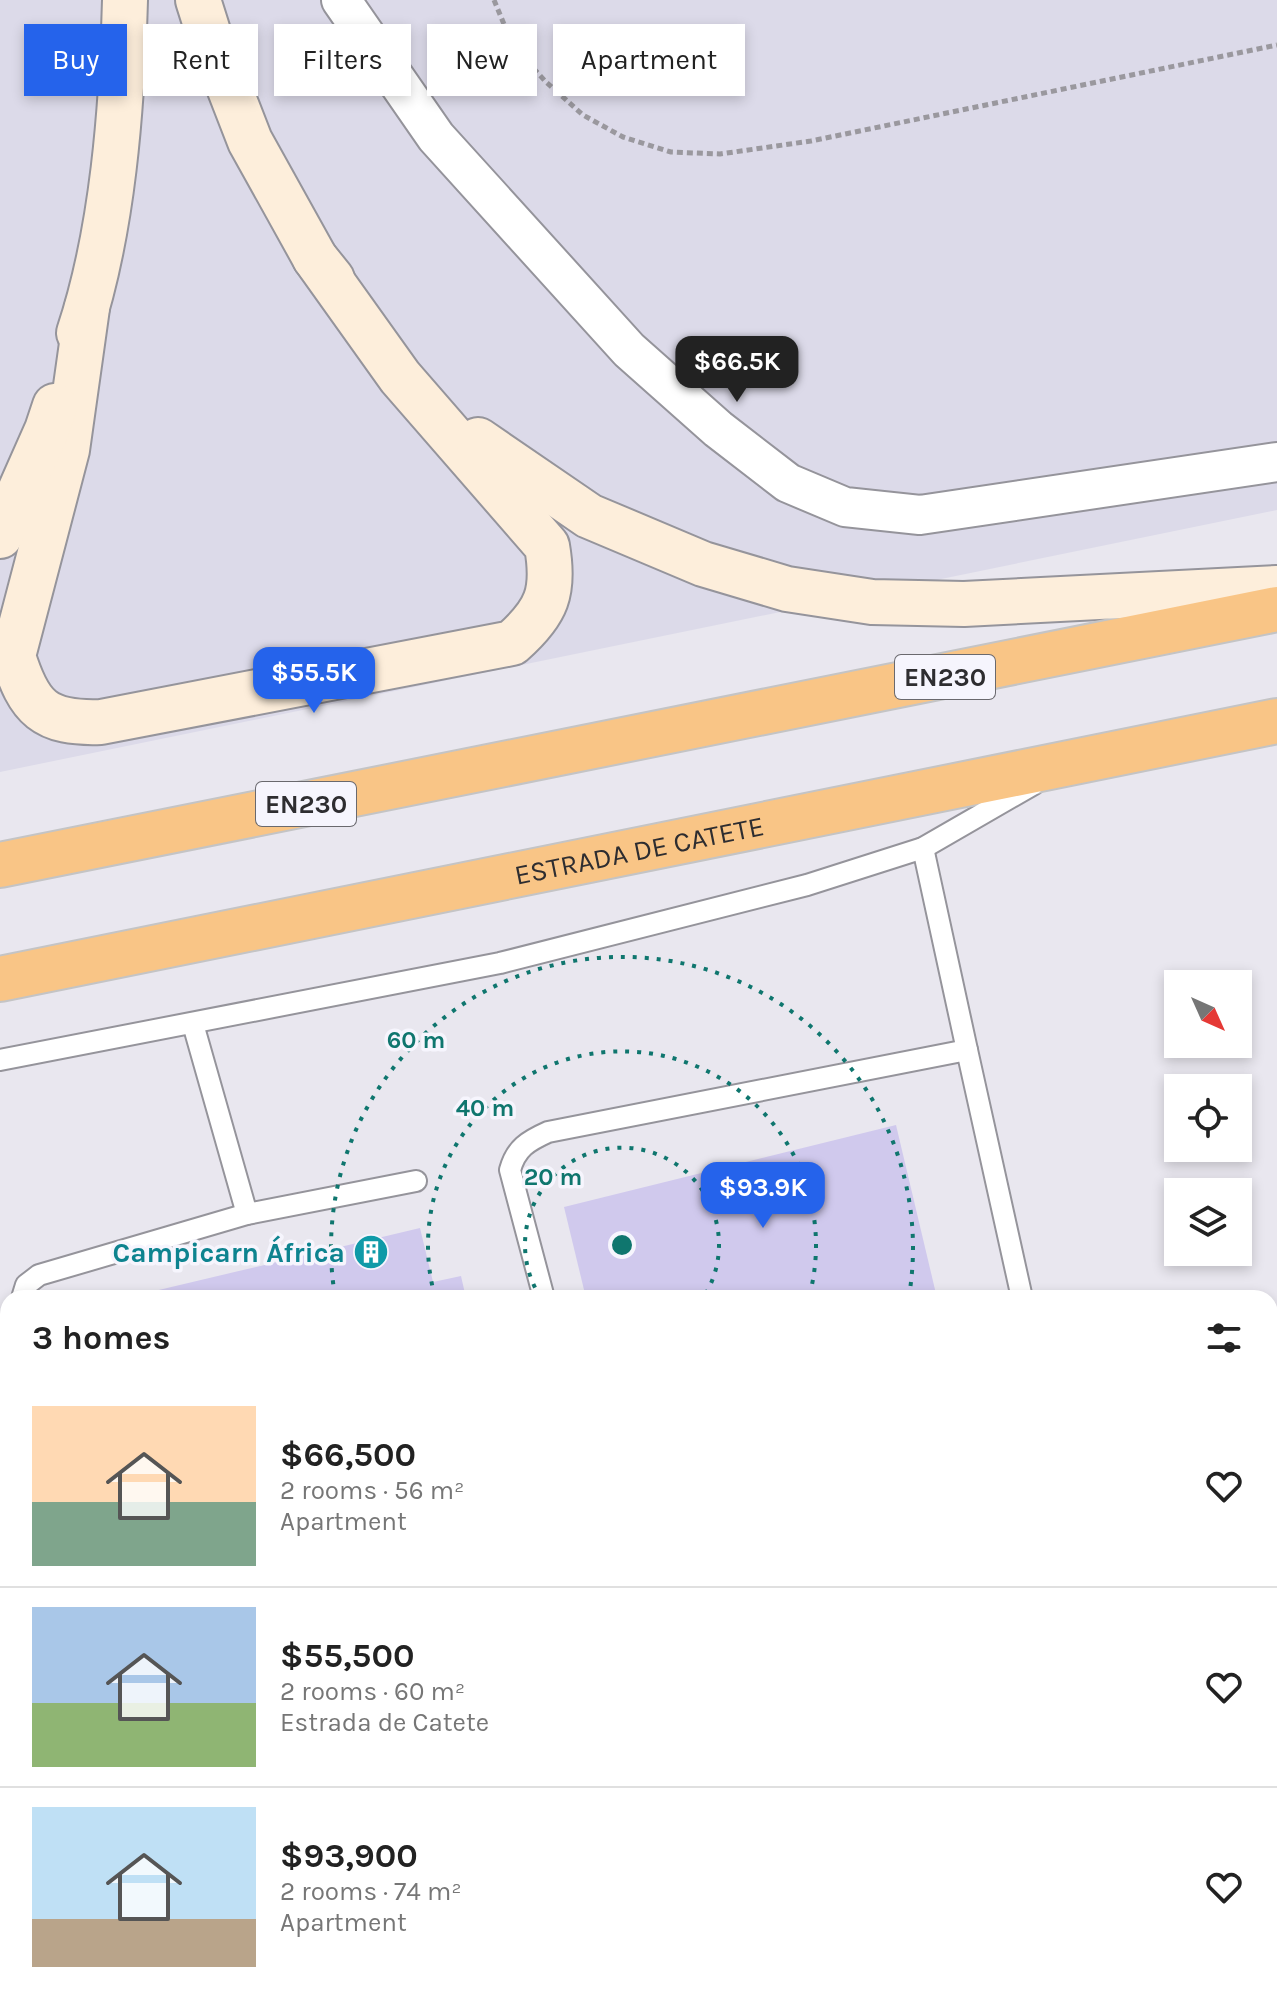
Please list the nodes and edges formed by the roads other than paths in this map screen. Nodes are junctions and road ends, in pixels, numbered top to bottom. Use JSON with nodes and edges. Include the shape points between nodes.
{"nodes":[{"id":1,"x":125,"y":0,"type":"edge"},
{"id":2,"x":198,"y":0,"type":"edge"},
{"id":3,"x":341,"y":0,"type":"edge"},
{"id":4,"x":315,"y":258,"type":"junction"},
{"id":5,"x":87,"y":308,"type":"junction"},
{"id":6,"x":1277,"y":462,"type":"edge"},
{"id":7,"x":0,"y":536,"type":"edge"},
{"id":8,"x":1277,"y":588,"type":"edge"},
{"id":9,"x":1277,"y":609,"type":"edge"},
{"id":10,"x":1277,"y":721,"type":"edge"},
{"id":11,"x":1073,"y":762,"type":"junction"},
{"id":12,"x":923,"y":848,"type":"junction"},
{"id":13,"x":0,"y":865,"type":"edge"},
{"id":14,"x":0,"y":979,"type":"edge"},
{"id":15,"x":193,"y":1024,"type":"junction"},
{"id":16,"x":967,"y":1050,"type":"junction"},
{"id":17,"x":0,"y":1060,"type":"edge"},
{"id":18,"x":416,"y":1181,"type":"dead end"},
{"id":19,"x":247,"y":1214,"type":"junction"},
{"id":20,"x":24,"y":1290,"type":"edge"},
{"id":21,"x":542,"y":1290,"type":"edge"},
{"id":22,"x":1020,"y":1290,"type":"edge"}],
"edges":[{"from":1,"to":5,"type":"street","via":[[111,189]]},
{"from":2,"to":4,"type":"street","via":[[250,141]]},
{"from":3,"to":6,"type":"street","via":[[436,137],[629,350],[788,483],[845,507],[920,515]]},
{"from":4,"to":5,"type":"street","via":[[400,377],[547,546],[552,575],[545,603],[512,643],[101,722],[72,723],[44,712],[23,689],[13,656],[67,450]]},
{"from":4,"to":8,"type":"street","via":[[393,351],[483,444],[589,516],[703,564],[787,589],[872,602],[964,604]]},
{"from":5,"to":7,"type":"street","via":[[47,430]]},
{"from":9,"to":13,"type":"highway","number":"EN230"},
{"from":10,"to":11,"type":"highway","name":"ESTRADA DE CATETE"},
{"from":11,"to":12,"type":"lane"},
{"from":11,"to":14,"type":"highway","name":"ESTRADA DE CATETE"},
{"from":12,"to":15,"type":"lane","via":[[807,885],[500,963]]},
{"from":12,"to":16,"type":"lane"},
{"from":15,"to":17,"type":"lane"},
{"from":15,"to":19,"type":"lane"},
{"from":16,"to":21,"type":"lane","via":[[548,1132],[527,1141],[514,1154],[510,1170]]},
{"from":16,"to":22,"type":"lane"},
{"from":18,"to":19,"type":"lane"},
{"from":19,"to":20,"type":"lane","via":[[39,1275]]}]}
